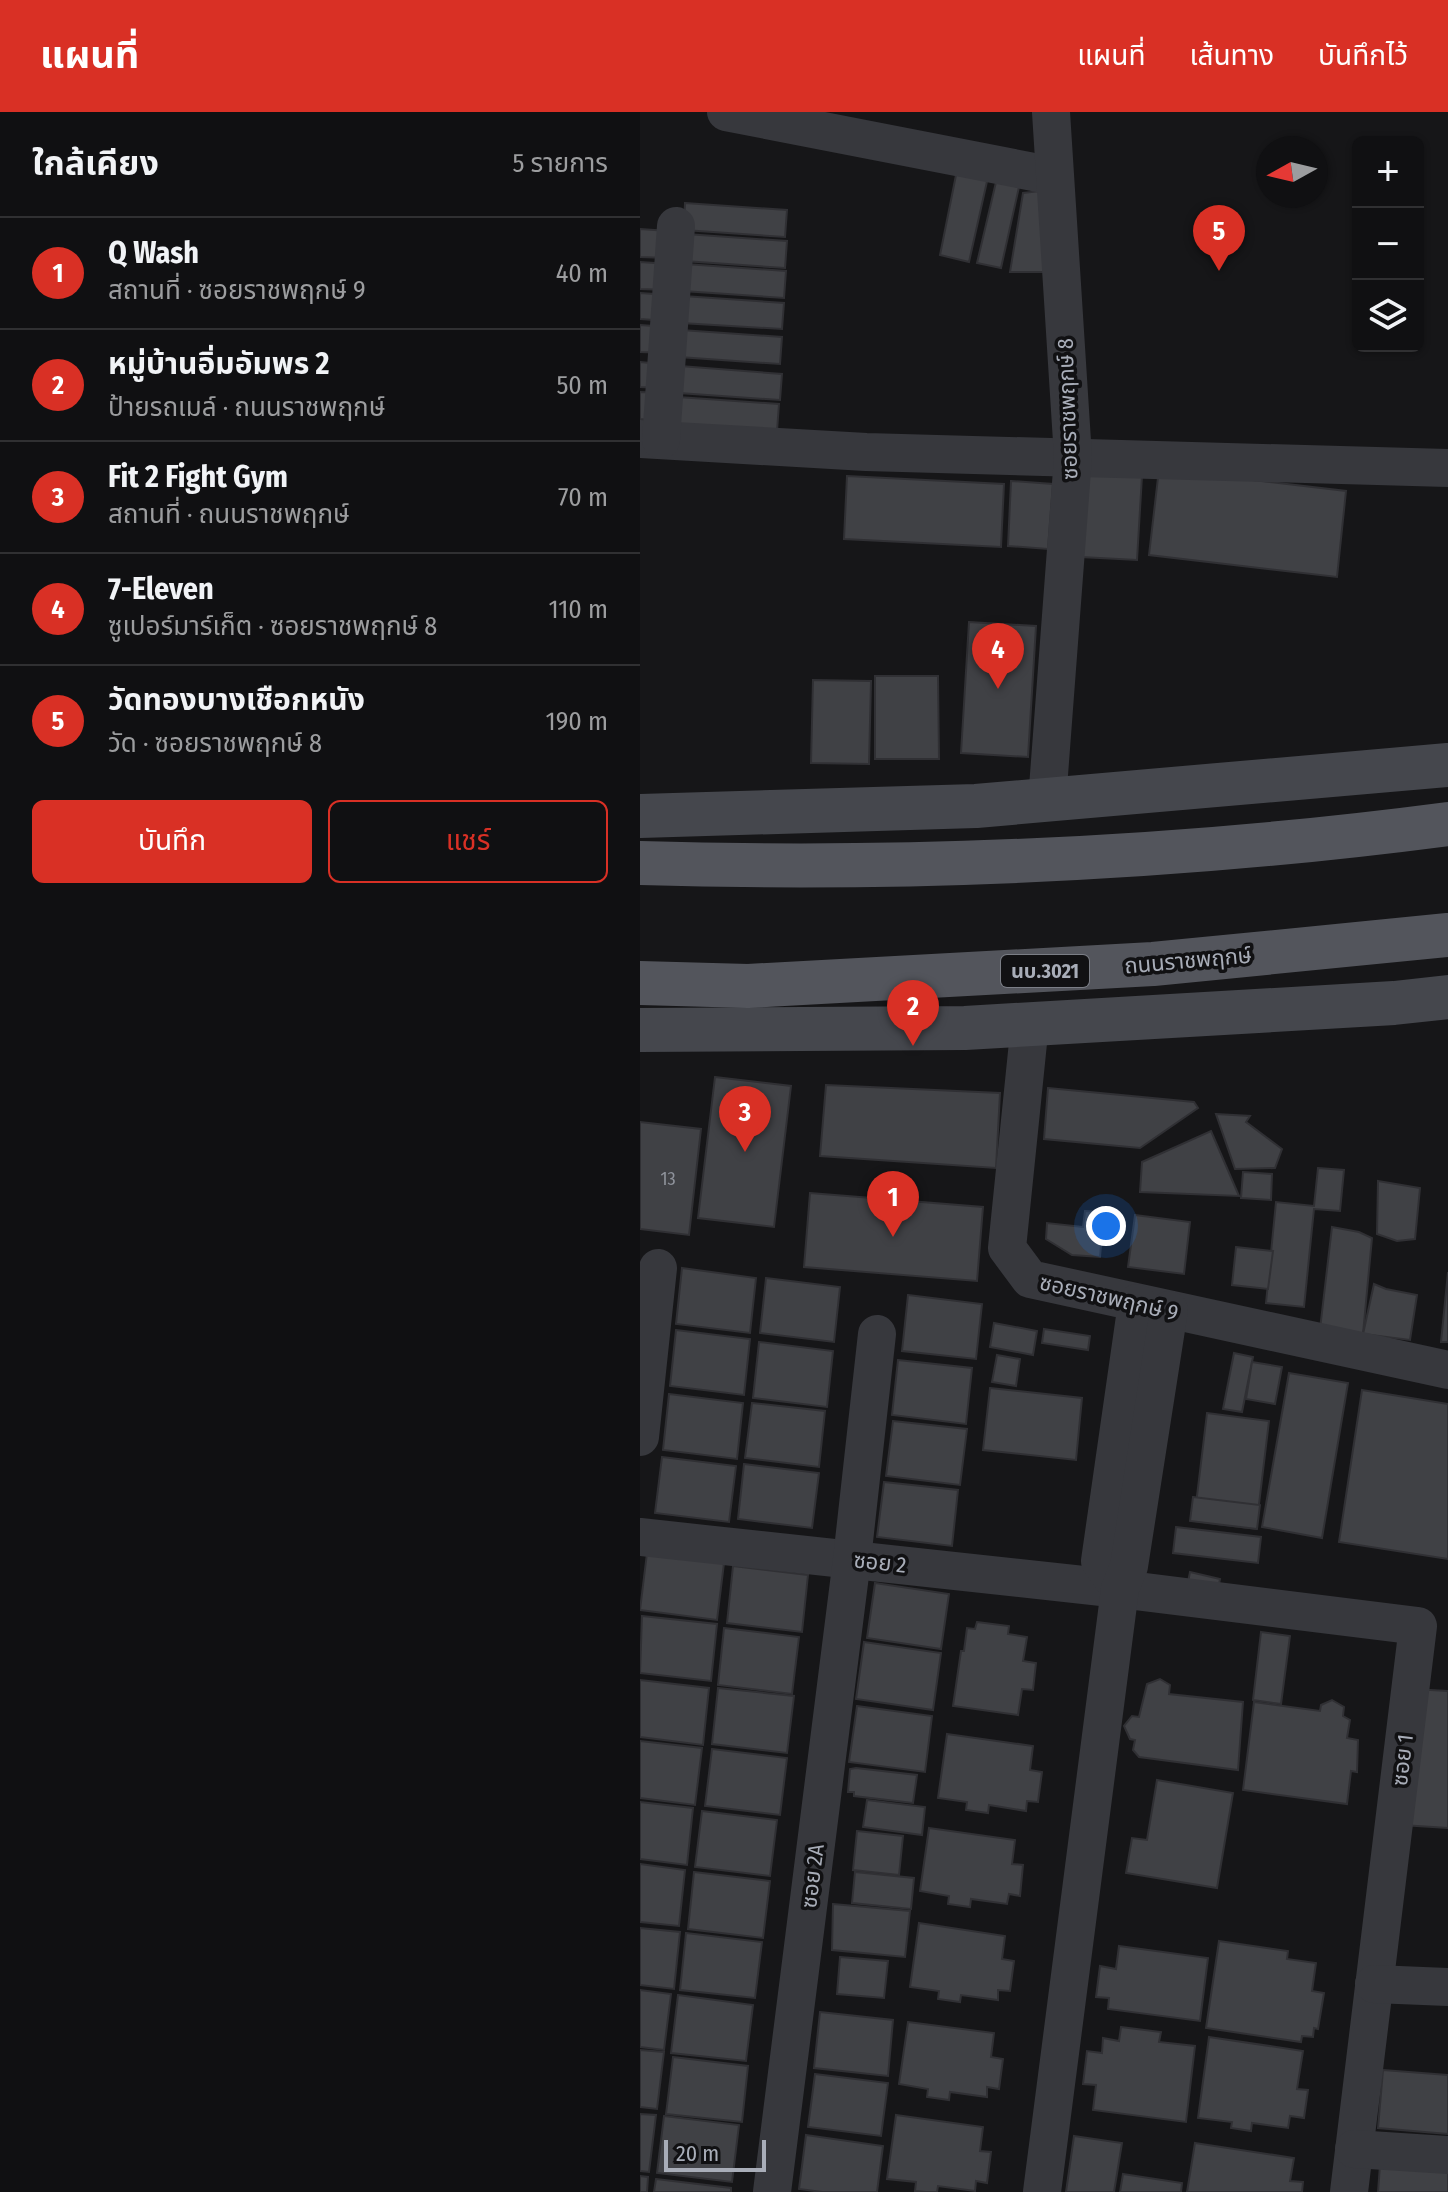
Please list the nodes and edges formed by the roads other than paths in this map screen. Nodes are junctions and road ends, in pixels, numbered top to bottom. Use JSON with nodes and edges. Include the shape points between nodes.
{"nodes":[{"id":1,"x":726,"y":112,"type":"edge"},
{"id":2,"x":1051,"y":112,"type":"edge"},
{"id":3,"x":1054,"y":176,"type":"junction"},
{"id":4,"x":676,"y":226,"type":"dead end"},
{"id":5,"x":651,"y":440,"type":"edge"},
{"id":6,"x":1073,"y":457,"type":"junction"},
{"id":7,"x":1448,"y":468,"type":"edge"},
{"id":8,"x":1448,"y":765,"type":"edge"},
{"id":9,"x":1047,"y":801,"type":"junction"},
{"id":10,"x":640,"y":816,"type":"edge"},
{"id":11,"x":1448,"y":824,"type":"edge"},
{"id":12,"x":640,"y":863,"type":"edge"},
{"id":13,"x":1448,"y":935,"type":"edge"},
{"id":14,"x":640,"y":983,"type":"edge"},
{"id":15,"x":1448,"y":997,"type":"edge"},
{"id":16,"x":1030,"y":1023,"type":"junction"},
{"id":17,"x":640,"y":1030,"type":"edge"},
{"id":18,"x":658,"y":1268,"type":"dead end"},
{"id":19,"x":1153,"y":1306,"type":"junction"},
{"id":20,"x":877,"y":1334,"type":"dead end"},
{"id":21,"x":1448,"y":1370,"type":"edge"},
{"id":22,"x":640,"y":1437,"type":"edge"},
{"id":23,"x":640,"y":1537,"type":"edge"},
{"id":24,"x":852,"y":1559,"type":"junction"},
{"id":25,"x":1120,"y":1589,"type":"junction"},
{"id":26,"x":1374,"y":1984,"type":"junction"},
{"id":27,"x":1448,"y":1987,"type":"edge"},
{"id":28,"x":1354,"y":2149,"type":"junction"},
{"id":29,"x":1448,"y":2155,"type":"edge"},
{"id":30,"x":772,"y":2192,"type":"edge"},
{"id":31,"x":1042,"y":2192,"type":"edge"},
{"id":32,"x":1349,"y":2192,"type":"edge"}],
"edges":[{"from":1,"to":3,"type":"street"},
{"from":2,"to":3,"type":"street","name":"ซอยราชพฤกษ์ 8"},
{"from":3,"to":6,"type":"street","name":"ซอยราชพฤกษ์ 8"},
{"from":4,"to":5,"type":"street"},
{"from":5,"to":6,"type":"street"},
{"from":6,"to":7,"type":"street"},
{"from":6,"to":9,"type":"street","name":"ซอยราชพฤกษ์ 8"},
{"from":8,"to":9,"type":"main road"},
{"from":9,"to":10,"type":"main road"},
{"from":11,"to":12,"type":"main road","via":[[1344,838],[1093,857],[861,867]]},
{"from":13,"to":14,"type":"main road","name":"ถนนราชพฤกษ์","number":"นบ.3021","via":[[1138,965],[748,986]]},
{"from":15,"to":16,"type":"main road","number":"นบ.3021"},
{"from":16,"to":17,"type":"main road","number":"นบ.3021"},
{"from":16,"to":19,"type":"street","name":"ซอยราชพฤกษ์ 9","via":[[1007,1248],[1030,1279]]},
{"from":18,"to":22,"type":"street"},
{"from":19,"to":21,"type":"street","name":"ซอยราชพฤกษ์ 9"},
{"from":19,"to":25,"type":"street","via":[[1129,1566]]},
{"from":20,"to":24,"type":"street","name":"ซอย 2A"},
{"from":23,"to":24,"type":"street","name":"ซอย 2"},
{"from":24,"to":25,"type":"street","name":"ซอย 2"},
{"from":24,"to":30,"type":"street","name":"ซอย 2A"},
{"from":25,"to":26,"type":"street","name":"ซอย 1","via":[[1418,1626]]},
{"from":25,"to":31,"type":"street"},
{"from":26,"to":27,"type":"street"},
{"from":26,"to":28,"type":"street","name":"ซอย 1"},
{"from":28,"to":29,"type":"street"},
{"from":28,"to":32,"type":"street","name":"ซอย 1"}]}
